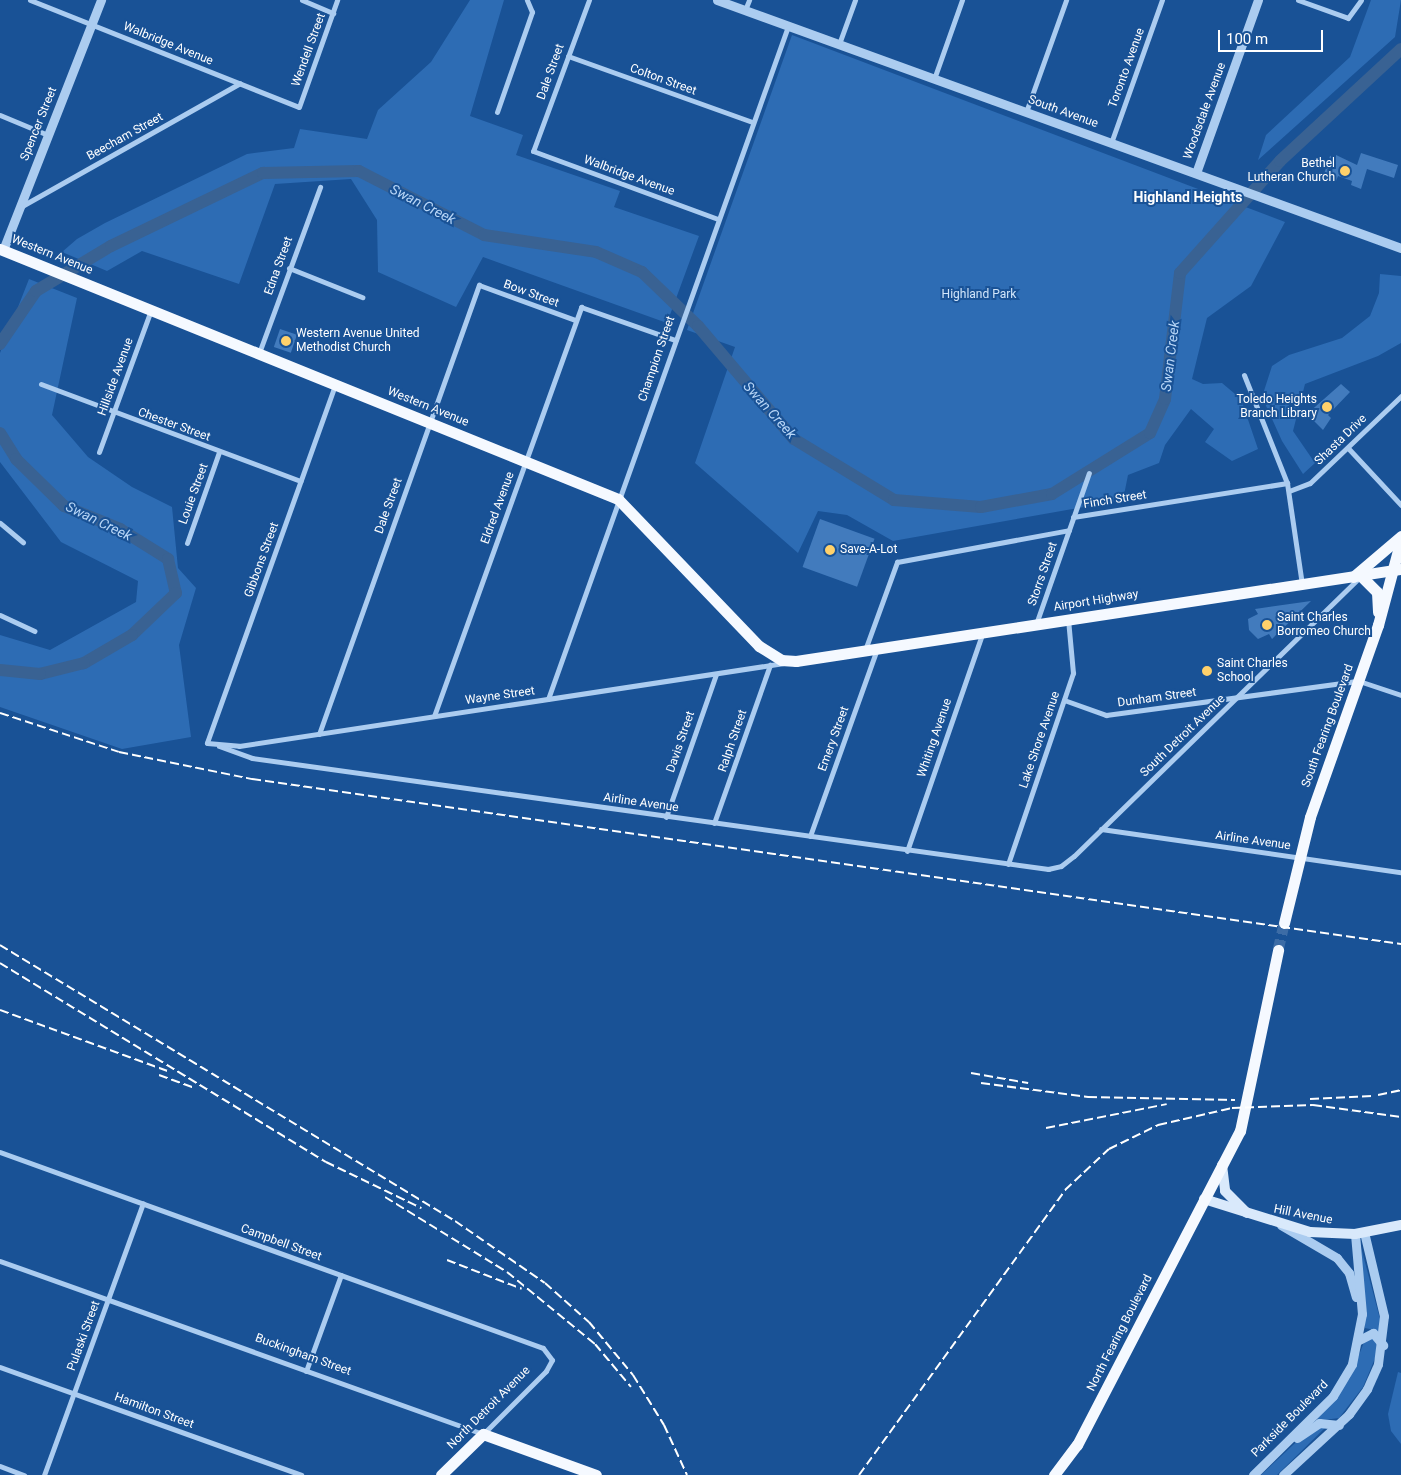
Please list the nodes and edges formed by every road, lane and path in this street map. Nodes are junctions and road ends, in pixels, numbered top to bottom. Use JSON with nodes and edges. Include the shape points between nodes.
{"nodes":[{"id":1,"x":30,"y":0,"type":"edge"},
{"id":2,"x":101,"y":0,"type":"edge"},
{"id":3,"x":302,"y":0,"type":"edge"},
{"id":4,"x":337,"y":0,"type":"edge"},
{"id":5,"x":527,"y":0,"type":"edge"},
{"id":6,"x":589,"y":0,"type":"edge"},
{"id":7,"x":717,"y":0,"type":"edge"},
{"id":8,"x":749,"y":0,"type":"edge"},
{"id":9,"x":855,"y":0,"type":"edge"},
{"id":10,"x":962,"y":0,"type":"edge"},
{"id":11,"x":1066,"y":0,"type":"edge"},
{"id":12,"x":1162,"y":0,"type":"edge"},
{"id":13,"x":1258,"y":0,"type":"edge"},
{"id":14,"x":1298,"y":0,"type":"edge"},
{"id":15,"x":1362,"y":0,"type":"edge"},
{"id":16,"x":745,"y":10,"type":"junction"},
{"id":17,"x":333,"y":13,"type":"junction"},
{"id":18,"x":92,"y":24,"type":"junction"},
{"id":19,"x":788,"y":26,"type":"junction"},
{"id":20,"x":839,"y":44,"type":"junction"},
{"id":21,"x":568,"y":56,"type":"junction"},
{"id":22,"x":934,"y":78,"type":"junction"},
{"id":23,"x":240,"y":83,"type":"junction"},
{"id":24,"x":299,"y":107,"type":"joint"},
{"id":25,"x":497,"y":112,"type":"dead end"},
{"id":26,"x":1026,"y":112,"type":"junction"},
{"id":27,"x":0,"y":116,"type":"edge"},
{"id":28,"x":752,"y":122,"type":"junction"},
{"id":29,"x":48,"y":135,"type":"junction"},
{"id":30,"x":1111,"y":143,"type":"junction"},
{"id":31,"x":533,"y":151,"type":"joint"},
{"id":32,"x":1196,"y":173,"type":"junction"},
{"id":33,"x":320,"y":186,"type":"dead end"},
{"id":34,"x":19,"y":207,"type":"junction"},
{"id":35,"x":718,"y":219,"type":"junction"},
{"id":36,"x":1401,"y":248,"type":"edge"},
{"id":37,"x":1,"y":252,"type":"edge"},
{"id":38,"x":289,"y":268,"type":"junction"},
{"id":39,"x":479,"y":286,"type":"joint"},
{"id":40,"x":362,"y":296,"type":"dead end"},
{"id":41,"x":151,"y":310,"type":"junction"},
{"id":42,"x":576,"y":320,"type":"junction"},
{"id":43,"x":674,"y":340,"type":"junction"},
{"id":44,"x":259,"y":353,"type":"junction"},
{"id":45,"x":1244,"y":376,"type":"dead end"},
{"id":46,"x":41,"y":384,"type":"dead end"},
{"id":47,"x":335,"y":384,"type":"junction"},
{"id":48,"x":1401,"y":396,"type":"edge"},
{"id":49,"x":113,"y":413,"type":"junction"},
{"id":50,"x":430,"y":422,"type":"junction"},
{"id":51,"x":1348,"y":448,"type":"junction"},
{"id":52,"x":99,"y":452,"type":"dead end"},
{"id":53,"x":220,"y":452,"type":"junction"},
{"id":54,"x":526,"y":461,"type":"junction"},
{"id":55,"x":1089,"y":473,"type":"dead end"},
{"id":56,"x":300,"y":481,"type":"junction"},
{"id":57,"x":1287,"y":483,"type":"junction"},
{"id":58,"x":1289,"y":491,"type":"junction"},
{"id":59,"x":618,"y":499,"type":"junction"},
{"id":60,"x":1401,"y":505,"type":"edge"},
{"id":61,"x":1074,"y":517,"type":"junction"},
{"id":62,"x":0,"y":523,"type":"edge"},
{"id":63,"x":1069,"y":530,"type":"junction"},
{"id":64,"x":1401,"y":538,"type":"edge"},
{"id":65,"x":23,"y":542,"type":"dead end"},
{"id":66,"x":187,"y":543,"type":"dead end"},
{"id":67,"x":1397,"y":570,"type":"edge"},
{"id":68,"x":1357,"y":577,"type":"junction"},
{"id":69,"x":1302,"y":584,"type":"junction"},
{"id":70,"x":0,"y":615,"type":"edge"},
{"id":71,"x":1068,"y":620,"type":"junction"},
{"id":72,"x":1036,"y":624,"type":"junction"},
{"id":73,"x":1378,"y":625,"type":"junction"},
{"id":74,"x":35,"y":631,"type":"dead end"},
{"id":75,"x":982,"y":632,"type":"junction"},
{"id":76,"x":877,"y":648,"type":"junction"},
{"id":77,"x":864,"y":651,"type":"junction"},
{"id":78,"x":796,"y":661,"type":"junction"},
{"id":79,"x":770,"y":666,"type":"junction"},
{"id":80,"x":716,"y":674,"type":"junction"},
{"id":81,"x":1359,"y":681,"type":"junction"},
{"id":82,"x":1401,"y":695,"type":"edge"},
{"id":83,"x":1238,"y":696,"type":"junction"},
{"id":84,"x":548,"y":699,"type":"junction"},
{"id":85,"x":1064,"y":700,"type":"junction"},
{"id":86,"x":434,"y":716,"type":"junction"},
{"id":87,"x":319,"y":734,"type":"junction"},
{"id":88,"x":207,"y":743,"type":"joint"},
{"id":89,"x":219,"y":746,"type":"junction"},
{"id":90,"x":666,"y":817,"type":"junction"},
{"id":91,"x":714,"y":824,"type":"junction"},
{"id":92,"x":1102,"y":829,"type":"junction"},
{"id":93,"x":810,"y":836,"type":"junction"},
{"id":94,"x":907,"y":851,"type":"junction"},
{"id":95,"x":1298,"y":857,"type":"junction"},
{"id":96,"x":1008,"y":864,"type":"junction"},
{"id":97,"x":1061,"y":866,"type":"joint"},
{"id":98,"x":1401,"y":872,"type":"edge"},
{"id":99,"x":1284,"y":923,"type":"tunnel mouth"},
{"id":100,"x":1278,"y":950,"type":"tunnel mouth"},
{"id":101,"x":0,"y":1152,"type":"edge"},
{"id":102,"x":1222,"y":1165,"type":"junction"},
{"id":103,"x":1204,"y":1198,"type":"junction"},
{"id":104,"x":143,"y":1203,"type":"junction"},
{"id":105,"x":1248,"y":1214,"type":"junction"},
{"id":106,"x":1281,"y":1225,"type":"junction"},
{"id":107,"x":1401,"y":1225,"type":"edge"},
{"id":108,"x":1360,"y":1233,"type":"junction"},
{"id":109,"x":0,"y":1261,"type":"edge"},
{"id":110,"x":341,"y":1275,"type":"junction"},
{"id":111,"x":108,"y":1300,"type":"junction"},
{"id":112,"x":1361,"y":1319,"type":"junction"},
{"id":113,"x":1359,"y":1340,"type":"junction"},
{"id":114,"x":1383,"y":1345,"type":"junction"},
{"id":115,"x":552,"y":1358,"type":"joint"},
{"id":116,"x":0,"y":1367,"type":"edge"},
{"id":117,"x":306,"y":1371,"type":"junction"},
{"id":118,"x":74,"y":1393,"type":"junction"},
{"id":119,"x":1339,"y":1424,"type":"junction"},
{"id":120,"x":483,"y":1434,"type":"junction"},
{"id":121,"x":1282,"y":1446,"type":"junction"},
{"id":122,"x":0,"y":1466,"type":"edge"},
{"id":123,"x":24,"y":1475,"type":"edge"},
{"id":124,"x":44,"y":1475,"type":"edge"},
{"id":125,"x":301,"y":1475,"type":"edge"},
{"id":126,"x":441,"y":1475,"type":"edge"},
{"id":127,"x":596,"y":1475,"type":"edge"},
{"id":128,"x":1054,"y":1475,"type":"edge"},
{"id":129,"x":1253,"y":1475,"type":"edge"},
{"id":130,"x":1283,"y":1475,"type":"edge"}],
"edges":[{"from":1,"to":18,"type":"street","name":"Walbridge Avenue"},
{"from":2,"to":18,"type":"street","name":"Spencer Street"},
{"from":3,"to":17,"type":"street"},
{"from":4,"to":17,"type":"street","name":"Wendell Street"},
{"from":5,"to":25,"type":"street","via":[[532,12]]},
{"from":6,"to":21,"type":"street","name":"Dale Street"},
{"from":7,"to":16,"type":"street","name":"South Avenue"},
{"from":8,"to":16,"type":"street"},
{"from":9,"to":20,"type":"street"},
{"from":10,"to":22,"type":"street"},
{"from":11,"to":26,"type":"street"},
{"from":12,"to":30,"type":"street","name":"Toronto Avenue"},
{"from":13,"to":32,"type":"street","name":"Woodsdale Avenue"},
{"from":14,"to":15,"type":"street","via":[[1348,18]]},
{"from":16,"to":19,"type":"street","name":"South Avenue"},
{"from":17,"to":24,"type":"street","name":"Wendell Street"},
{"from":18,"to":23,"type":"street","name":"Walbridge Avenue"},
{"from":18,"to":29,"type":"street","name":"Spencer Street"},
{"from":19,"to":20,"type":"street","name":"South Avenue"},
{"from":19,"to":28,"type":"street","name":"Champion Street"},
{"from":20,"to":22,"type":"street","name":"South Avenue"},
{"from":21,"to":28,"type":"street","name":"Colton Street"},
{"from":21,"to":31,"type":"street","name":"Dale Street"},
{"from":22,"to":26,"type":"street","name":"South Avenue"},
{"from":23,"to":24,"type":"street","name":"Walbridge Avenue"},
{"from":23,"to":34,"type":"street","name":"Beecham Street"},
{"from":26,"to":30,"type":"street","name":"South Avenue"},
{"from":27,"to":29,"type":"street"},
{"from":28,"to":35,"type":"street","name":"Champion Street"},
{"from":29,"to":34,"type":"street","name":"Spencer Street"},
{"from":30,"to":32,"type":"street","name":"South Avenue"},
{"from":31,"to":35,"type":"street","name":"Walbridge Avenue"},
{"from":32,"to":36,"type":"street","name":"South Avenue"},
{"from":33,"to":38,"type":"street","name":"Edna Street"},
{"from":34,"to":37,"type":"street","name":"Spencer Street"},
{"from":35,"to":43,"type":"street","name":"Champion Street"},
{"from":37,"to":41,"type":"main road","name":"Western Avenue"},
{"from":38,"to":40,"type":"street"},
{"from":38,"to":44,"type":"street","name":"Edna Street"},
{"from":39,"to":42,"type":"street","name":"Bow Street"},
{"from":39,"to":50,"type":"street","name":"Dale Street"},
{"from":41,"to":44,"type":"main road","name":"Western Avenue"},
{"from":41,"to":49,"type":"street","name":"Hillside Avenue"},
{"from":42,"to":43,"type":"street","name":"Eldred Avenue","via":[[581,307]]},
{"from":42,"to":54,"type":"street","name":"Eldred Avenue"},
{"from":43,"to":59,"type":"street","name":"Champion Street"},
{"from":44,"to":47,"type":"main road","name":"Western Avenue"},
{"from":45,"to":57,"type":"street"},
{"from":46,"to":49,"type":"street","name":"Chester Street"},
{"from":47,"to":50,"type":"main road","name":"Western Avenue"},
{"from":47,"to":56,"type":"street","name":"Gibbons Street"},
{"from":48,"to":51,"type":"street","name":"Shasta Drive"},
{"from":49,"to":52,"type":"street","name":"Hillside Avenue"},
{"from":49,"to":53,"type":"street","name":"Chester Street"},
{"from":50,"to":54,"type":"main road","name":"Western Avenue"},
{"from":50,"to":87,"type":"street","name":"Dale Street"},
{"from":51,"to":58,"type":"street","name":"Shasta Drive","via":[[1310,483]]},
{"from":51,"to":60,"type":"street"},
{"from":53,"to":56,"type":"street","name":"Chester Street"},
{"from":53,"to":66,"type":"street","name":"Louie Street"},
{"from":54,"to":59,"type":"main road","name":"Western Avenue"},
{"from":54,"to":86,"type":"street","name":"Eldred Avenue"},
{"from":55,"to":61,"type":"street"},
{"from":56,"to":88,"type":"street","name":"Gibbons Street"},
{"from":57,"to":58,"type":"street"},
{"from":57,"to":61,"type":"street","name":"Finch Street"},
{"from":58,"to":69,"type":"street"},
{"from":59,"to":78,"type":"main road","name":"Western Avenue","via":[[763,649],[781,660]]},
{"from":59,"to":84,"type":"street","name":"Champion Street"},
{"from":61,"to":63,"type":"street","name":"Finch Street"},
{"from":62,"to":65,"type":"street"},
{"from":63,"to":72,"type":"street","name":"Storrs Street"},
{"from":63,"to":77,"type":"street","via":[[897,562]]},
{"from":64,"to":67,"type":"main road","name":"South Fearing Boulevard"},
{"from":64,"to":68,"type":"main road"},
{"from":67,"to":68,"type":"main road","name":"Airport Highway"},
{"from":67,"to":73,"type":"main road","name":"South Fearing Boulevard"},
{"from":68,"to":69,"type":"main road","name":"Airport Highway"},
{"from":68,"to":73,"type":"main road","via":[[1377,592]]},
{"from":68,"to":83,"type":"street","name":"South Detroit Avenue"},
{"from":69,"to":71,"type":"main road","name":"Airport Highway"},
{"from":70,"to":74,"type":"street"},
{"from":71,"to":72,"type":"main road","name":"Airport Highway"},
{"from":71,"to":85,"type":"street","name":"Lake Shore Avenue","via":[[1073,673]]},
{"from":72,"to":75,"type":"main road","name":"Airport Highway"},
{"from":73,"to":81,"type":"main road","name":"South Fearing Boulevard"},
{"from":75,"to":76,"type":"main road","name":"Airport Highway"},
{"from":75,"to":94,"type":"street","name":"Whiting Avenue"},
{"from":76,"to":77,"type":"main road","name":"Airport Highway"},
{"from":76,"to":93,"type":"street","name":"Emery Street"},
{"from":77,"to":78,"type":"main road","name":"Airport Highway"},
{"from":78,"to":79,"type":"street","name":"Wayne Street"},
{"from":79,"to":80,"type":"street","name":"Wayne Street"},
{"from":79,"to":91,"type":"street","name":"Ralph Street"},
{"from":80,"to":84,"type":"street","name":"Wayne Street"},
{"from":80,"to":90,"type":"street","name":"Davis Street"},
{"from":81,"to":82,"type":"street","name":"Dunham Street"},
{"from":81,"to":83,"type":"street","name":"Dunham Street"},
{"from":81,"to":95,"type":"main road","name":"South Fearing Boulevard"},
{"from":83,"to":85,"type":"street","name":"Dunham Street","via":[[1106,715]]},
{"from":83,"to":92,"type":"street","name":"South Detroit Avenue"},
{"from":84,"to":86,"type":"street","name":"Wayne Street"},
{"from":85,"to":96,"type":"street","name":"Lake Shore Avenue"},
{"from":86,"to":87,"type":"street","name":"Wayne Street"},
{"from":87,"to":89,"type":"street","name":"Wayne Street"},
{"from":88,"to":89,"type":"street","name":"Wayne Street"},
{"from":89,"to":90,"type":"street","name":"Airline Avenue","via":[[252,758]]},
{"from":90,"to":91,"type":"street","name":"Airline Avenue"},
{"from":91,"to":93,"type":"street","name":"Airline Avenue"},
{"from":92,"to":95,"type":"street","name":"Airline Avenue"},
{"from":92,"to":97,"type":"street","name":"South Detroit Avenue"},
{"from":93,"to":94,"type":"street","name":"Airline Avenue"},
{"from":94,"to":96,"type":"street","name":"Airline Avenue"},
{"from":95,"to":98,"type":"street","name":"Airline Avenue"},
{"from":95,"to":99,"type":"main road","name":"South Fearing Boulevard"},
{"from":96,"to":97,"type":"street","name":"Airline Avenue","via":[[1048,869]]},
{"from":100,"to":102,"type":"main road","via":[[1240,1131]]},
{"from":101,"to":104,"type":"street","name":"Campbell Street"},
{"from":102,"to":103,"type":"main road"},
{"from":102,"to":105,"type":"main road","via":[[1225,1190]]},
{"from":103,"to":105,"type":"main road","name":"Hill Avenue"},
{"from":103,"to":128,"type":"main road","name":"North Fearing Boulevard","via":[[1077,1446]]},
{"from":104,"to":110,"type":"street","name":"Campbell Street"},
{"from":104,"to":111,"type":"street","name":"Pulaski Street"},
{"from":105,"to":106,"type":"main road","name":"Hill Avenue"},
{"from":106,"to":108,"type":"main road","name":"Hill Avenue"},
{"from":106,"to":112,"type":"street","via":[[1341,1262],[1352,1282]]},
{"from":107,"to":108,"type":"main road","name":"Hill Avenue"},
{"from":108,"to":112,"type":"street","name":"Parkside Boulevard"},
{"from":108,"to":114,"type":"street","via":[[1383,1308]]},
{"from":109,"to":111,"type":"street","name":"Buckingham Street"},
{"from":110,"to":115,"type":"street","name":"Campbell Street","via":[[543,1348]]},
{"from":110,"to":117,"type":"street"},
{"from":111,"to":117,"type":"street","name":"Buckingham Street"},
{"from":111,"to":118,"type":"street","name":"Pulaski Street"},
{"from":112,"to":113,"type":"street","name":"Parkside Boulevard"},
{"from":113,"to":114,"type":"street","via":[[1373,1333]]},
{"from":113,"to":121,"type":"street","name":"Parkside Boulevard","via":[[1339,1388]]},
{"from":114,"to":119,"type":"street","via":[[1367,1389]]},
{"from":115,"to":120,"type":"street","name":"North Detroit Avenue","via":[[546,1371]]},
{"from":116,"to":118,"type":"street","name":"Hamilton Street"},
{"from":117,"to":120,"type":"street","name":"Buckingham Street"},
{"from":118,"to":124,"type":"street","name":"Pulaski Street"},
{"from":118,"to":125,"type":"street","name":"Hamilton Street"},
{"from":119,"to":121,"type":"street","via":[[1320,1423]]},
{"from":119,"to":130,"type":"street"},
{"from":120,"to":126,"type":"main road","name":"North Detroit Avenue"},
{"from":120,"to":127,"type":"main road","name":"Buckingham Street"},
{"from":121,"to":129,"type":"street","name":"Parkside Boulevard"},
{"from":122,"to":123,"type":"street"}]}
